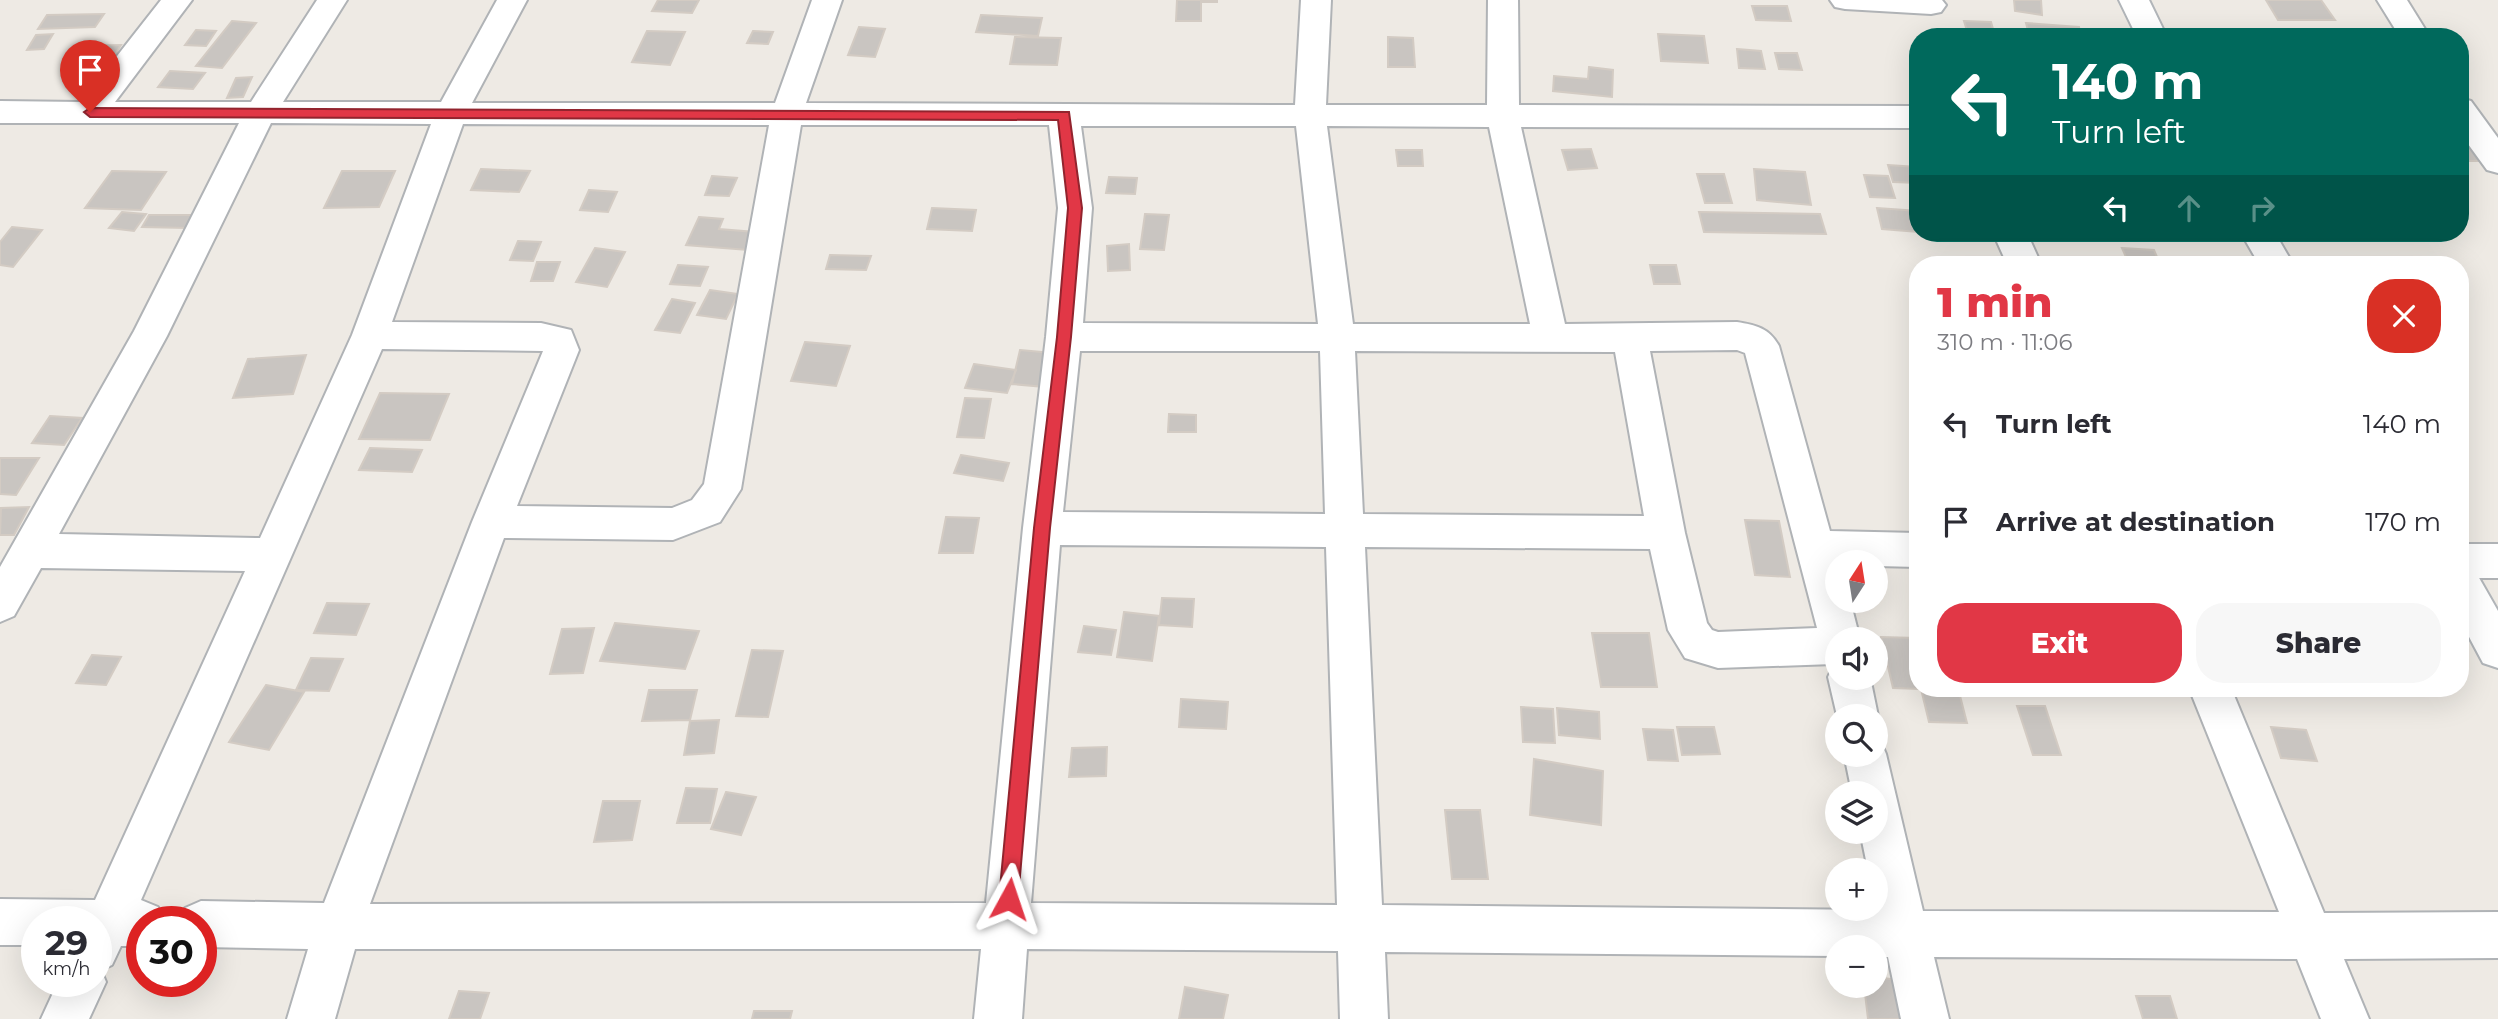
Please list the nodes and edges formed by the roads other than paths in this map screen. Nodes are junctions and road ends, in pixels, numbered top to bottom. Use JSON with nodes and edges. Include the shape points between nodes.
{"nodes":[{"id":1,"x":177,"y":0,"type":"edge"},
{"id":2,"x":332,"y":0,"type":"edge"},
{"id":3,"x":512,"y":0,"type":"edge"},
{"id":4,"x":827,"y":0,"type":"edge"},
{"id":5,"x":1316,"y":0,"type":"edge"},
{"id":6,"x":1503,"y":0,"type":"edge"},
{"id":7,"x":1845,"y":0,"type":"edge"},
{"id":8,"x":2134,"y":0,"type":"edge"},
{"id":9,"x":2392,"y":0,"type":"edge"},
{"id":10,"x":1930,"y":2,"type":"edge"},
{"id":11,"x":1936,"y":28,"type":"edge"},
{"id":12,"x":2148,"y":28,"type":"edge"},
{"id":13,"x":2409,"y":28,"type":"edge"},
{"id":14,"x":0,"y":112,"type":"edge"},
{"id":15,"x":90,"y":112,"type":"junction"},
{"id":16,"x":260,"y":113,"type":"junction"},
{"id":17,"x":451,"y":113,"type":"junction"},
{"id":18,"x":787,"y":114,"type":"junction"},
{"id":19,"x":1064,"y":115,"type":"junction"},
{"id":20,"x":1310,"y":116,"type":"junction"},
{"id":21,"x":1503,"y":116,"type":"junction"},
{"id":22,"x":1909,"y":117,"type":"edge"},
{"id":23,"x":2471,"y":117,"type":"edge"},
{"id":24,"x":2498,"y":162,"type":"edge"},
{"id":25,"x":370,"y":335,"type":"junction"},
{"id":26,"x":1337,"y":336,"type":"junction"},
{"id":27,"x":1064,"y":337,"type":"junction"},
{"id":28,"x":1549,"y":337,"type":"junction"},
{"id":29,"x":1630,"y":338,"type":"junction"},
{"id":30,"x":491,"y":522,"type":"junction"},
{"id":31,"x":1042,"y":528,"type":"junction"},
{"id":32,"x":1345,"y":530,"type":"junction"},
{"id":33,"x":1666,"y":533,"type":"junction"},
{"id":34,"x":1814,"y":547,"type":"junction"},
{"id":35,"x":1909,"y":550,"type":"edge"},
{"id":36,"x":29,"y":551,"type":"junction"},
{"id":37,"x":270,"y":555,"type":"junction"},
{"id":38,"x":2469,"y":561,"type":"edge"},
{"id":39,"x":2498,"y":561,"type":"edge"},
{"id":40,"x":2469,"y":597,"type":"edge"},
{"id":41,"x":0,"y":604,"type":"edge"},
{"id":42,"x":1837,"y":627,"type":"edge"},
{"id":43,"x":1825,"y":646,"type":"edge"},
{"id":44,"x":2498,"y":650,"type":"edge"},
{"id":45,"x":2214,"y":697,"type":"edge"},
{"id":46,"x":1885,"y":844,"type":"edge"},
{"id":47,"x":0,"y":922,"type":"edge"},
{"id":48,"x":217,"y":924,"type":"edge"},
{"id":49,"x":1006,"y":925,"type":"junction"},
{"id":50,"x":1360,"y":927,"type":"junction"},
{"id":51,"x":338,"y":928,"type":"junction"},
{"id":52,"x":116,"y":931,"type":"edge"},
{"id":53,"x":1904,"y":934,"type":"junction"},
{"id":54,"x":2498,"y":935,"type":"edge"},
{"id":55,"x":2310,"y":936,"type":"junction"},
{"id":56,"x":75,"y":997,"type":"edge"},
{"id":57,"x":65,"y":1019,"type":"edge"},
{"id":58,"x":311,"y":1019,"type":"edge"},
{"id":59,"x":998,"y":1019,"type":"edge"},
{"id":60,"x":1364,"y":1019,"type":"edge"},
{"id":61,"x":1925,"y":1019,"type":"edge"},
{"id":62,"x":2344,"y":1019,"type":"edge"}],
"edges":[{"from":1,"to":15,"type":"street"},
{"from":2,"to":16,"type":"street"},
{"from":3,"to":17,"type":"street"},
{"from":4,"to":18,"type":"street"},
{"from":5,"to":20,"type":"street"},
{"from":6,"to":21,"type":"street"},
{"from":7,"to":10,"type":"street"},
{"from":8,"to":12,"type":"street"},
{"from":9,"to":13,"type":"street"},
{"from":10,"to":11,"type":"street"},
{"from":14,"to":15,"type":"street"},
{"from":15,"to":16,"type":"street"},
{"from":16,"to":17,"type":"street"},
{"from":16,"to":36,"type":"street","via":[[149,336]]},
{"from":17,"to":18,"type":"street"},
{"from":17,"to":25,"type":"street"},
{"from":18,"to":19,"type":"street"},
{"from":18,"to":30,"type":"street","via":[[722,489],[706,511],[673,524]]},
{"from":19,"to":20,"type":"street"},
{"from":19,"to":27,"type":"street","via":[[1075,208]]},
{"from":20,"to":21,"type":"street"},
{"from":20,"to":26,"type":"street"},
{"from":21,"to":22,"type":"street"},
{"from":21,"to":28,"type":"street"},
{"from":23,"to":24,"type":"street"},
{"from":25,"to":30,"type":"street","via":[[558,340],[561,350]]},
{"from":25,"to":37,"type":"street"},
{"from":26,"to":27,"type":"street"},
{"from":26,"to":28,"type":"street"},
{"from":26,"to":32,"type":"street"},
{"from":27,"to":31,"type":"street"},
{"from":28,"to":29,"type":"street"},
{"from":29,"to":33,"type":"street"},
{"from":29,"to":34,"type":"street","via":[[1737,336],[1751,338],[1761,346]]},
{"from":30,"to":51,"type":"street"},
{"from":31,"to":32,"type":"street"},
{"from":31,"to":49,"type":"street"},
{"from":32,"to":33,"type":"street"},
{"from":32,"to":50,"type":"street"},
{"from":33,"to":43,"type":"street","via":[[1688,630],[1699,645],[1718,650]]},
{"from":34,"to":35,"type":"street"},
{"from":34,"to":42,"type":"street"},
{"from":36,"to":37,"type":"street"},
{"from":36,"to":41,"type":"street"},
{"from":37,"to":52,"type":"street"},
{"from":38,"to":39,"type":"street"},
{"from":40,"to":44,"type":"street"},
{"from":45,"to":55,"type":"street"},
{"from":46,"to":53,"type":"street"},
{"from":47,"to":52,"type":"street"},
{"from":48,"to":51,"type":"street"},
{"from":49,"to":50,"type":"street"},
{"from":49,"to":51,"type":"street"},
{"from":49,"to":59,"type":"street"},
{"from":50,"to":53,"type":"street"},
{"from":50,"to":60,"type":"street"},
{"from":51,"to":58,"type":"street"},
{"from":53,"to":55,"type":"street"},
{"from":53,"to":61,"type":"street"},
{"from":54,"to":55,"type":"street"},
{"from":55,"to":62,"type":"street"},
{"from":56,"to":57,"type":"street"}]}
